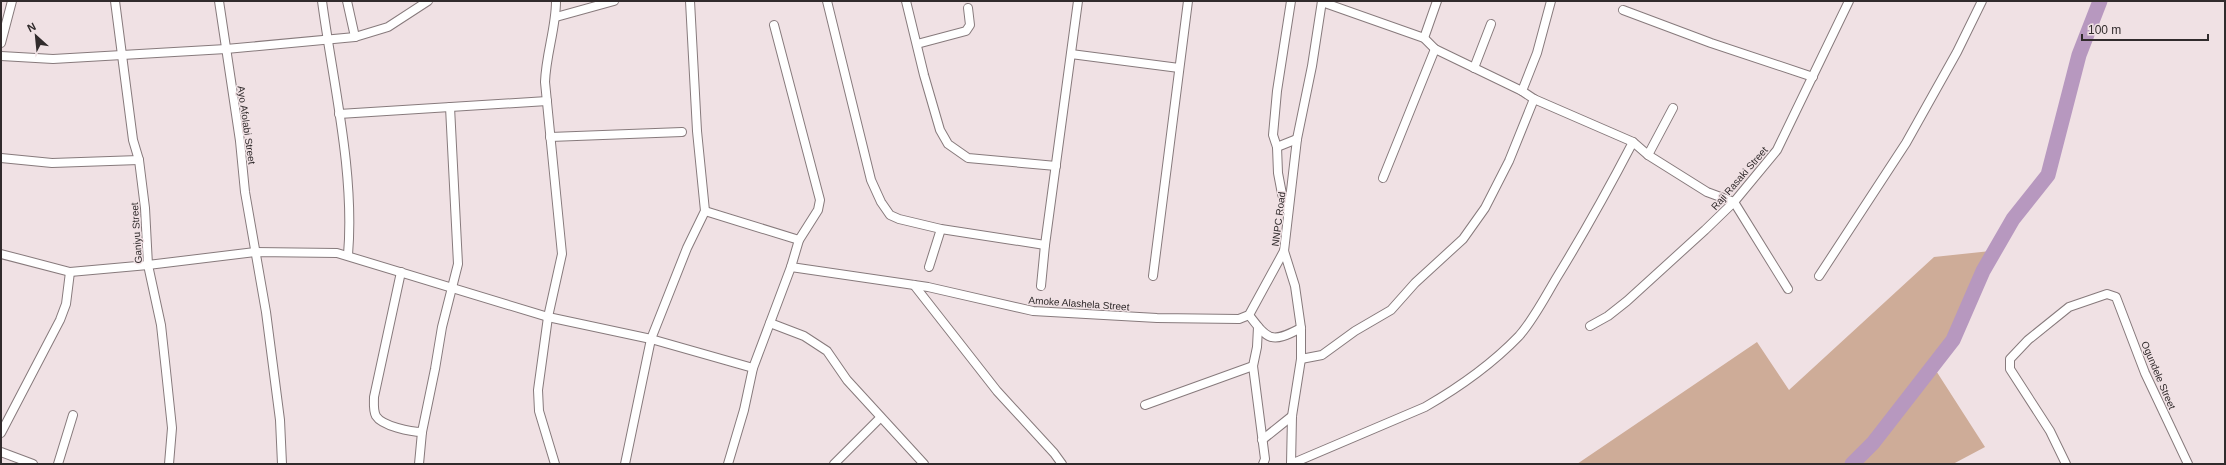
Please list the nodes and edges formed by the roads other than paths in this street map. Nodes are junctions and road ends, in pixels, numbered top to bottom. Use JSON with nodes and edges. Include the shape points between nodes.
{"nodes":[{"id":1,"x":12,"y":1,"type":"edge"},
{"id":2,"x":115,"y":1,"type":"edge"},
{"id":3,"x":219,"y":1,"type":"edge"},
{"id":4,"x":322,"y":1,"type":"edge"},
{"id":5,"x":347,"y":1,"type":"edge"},
{"id":6,"x":428,"y":1,"type":"edge"},
{"id":7,"x":556,"y":1,"type":"edge"},
{"id":8,"x":614,"y":1,"type":"edge"},
{"id":9,"x":690,"y":1,"type":"edge"},
{"id":10,"x":827,"y":1,"type":"edge"},
{"id":11,"x":906,"y":1,"type":"edge"},
{"id":12,"x":1078,"y":1,"type":"edge"},
{"id":13,"x":1188,"y":1,"type":"edge"},
{"id":14,"x":1291,"y":1,"type":"edge"},
{"id":15,"x":1437,"y":1,"type":"edge"},
{"id":16,"x":1551,"y":1,"type":"edge"},
{"id":17,"x":1849,"y":1,"type":"edge"},
{"id":18,"x":1982,"y":1,"type":"edge"},
{"id":19,"x":1322,"y":2,"type":"edge"},
{"id":20,"x":968,"y":8,"type":"dead end"},
{"id":21,"x":1623,"y":10,"type":"dead end"},
{"id":22,"x":556,"y":17,"type":"junction"},
{"id":23,"x":1491,"y":24,"type":"dead end"},
{"id":24,"x":774,"y":25,"type":"dead end"},
{"id":25,"x":355,"y":37,"type":"junction"},
{"id":26,"x":1424,"y":38,"type":"junction"},
{"id":27,"x":328,"y":40,"type":"junction"},
{"id":28,"x":1,"y":43,"type":"edge"},
{"id":29,"x":917,"y":44,"type":"junction"},
{"id":30,"x":226,"y":48,"type":"junction"},
{"id":31,"x":1435,"y":49,"type":"junction"},
{"id":32,"x":1071,"y":54,"type":"junction"},
{"id":33,"x":122,"y":55,"type":"junction"},
{"id":34,"x":1,"y":56,"type":"edge"},
{"id":35,"x":1179,"y":68,"type":"junction"},
{"id":36,"x":1474,"y":68,"type":"junction"},
{"id":37,"x":1813,"y":77,"type":"junction"},
{"id":38,"x":1522,"y":91,"type":"junction"},
{"id":39,"x":1534,"y":99,"type":"junction"},
{"id":40,"x":547,"y":100,"type":"junction"},
{"id":41,"x":450,"y":107,"type":"junction"},
{"id":42,"x":1673,"y":108,"type":"dead end"},
{"id":43,"x":339,"y":114,"type":"junction"},
{"id":44,"x":682,"y":132,"type":"dead end"},
{"id":45,"x":550,"y":137,"type":"junction"},
{"id":46,"x":1297,"y":139,"type":"junction"},
{"id":47,"x":1633,"y":142,"type":"junction"},
{"id":48,"x":1277,"y":147,"type":"junction"},
{"id":49,"x":1648,"y":154,"type":"junction"},
{"id":50,"x":1,"y":158,"type":"edge"},
{"id":51,"x":139,"y":160,"type":"junction"},
{"id":52,"x":1056,"y":166,"type":"junction"},
{"id":53,"x":1383,"y":178,"type":"dead end"},
{"id":54,"x":1734,"y":202,"type":"junction"},
{"id":55,"x":705,"y":211,"type":"junction"},
{"id":56,"x":1288,"y":213,"type":"junction"},
{"id":57,"x":941,"y":229,"type":"junction"},
{"id":58,"x":799,"y":240,"type":"junction"},
{"id":59,"x":1045,"y":245,"type":"junction"},
{"id":60,"x":1284,"y":251,"type":"junction"},
{"id":61,"x":255,"y":252,"type":"junction"},
{"id":62,"x":1,"y":254,"type":"edge"},
{"id":63,"x":348,"y":255,"type":"junction"},
{"id":64,"x":148,"y":266,"type":"junction"},
{"id":65,"x":791,"y":267,"type":"junction"},
{"id":66,"x":929,"y":267,"type":"dead end"},
{"id":67,"x":70,"y":272,"type":"junction"},
{"id":68,"x":401,"y":272,"type":"junction"},
{"id":69,"x":1153,"y":276,"type":"dead end"},
{"id":70,"x":1819,"y":276,"type":"dead end"},
{"id":71,"x":914,"y":285,"type":"junction"},
{"id":72,"x":1041,"y":286,"type":"dead end"},
{"id":73,"x":451,"y":287,"type":"junction"},
{"id":74,"x":1788,"y":289,"type":"dead end"},
{"id":75,"x":1249,"y":315,"type":"junction"},
{"id":76,"x":548,"y":317,"type":"junction"},
{"id":77,"x":770,"y":323,"type":"junction"},
{"id":78,"x":1590,"y":326,"type":"dead end"},
{"id":79,"x":1258,"y":327,"type":"junction"},
{"id":80,"x":1301,"y":328,"type":"junction"},
{"id":81,"x":651,"y":339,"type":"junction"},
{"id":82,"x":1301,"y":359,"type":"junction"},
{"id":83,"x":1254,"y":366,"type":"junction"},
{"id":84,"x":753,"y":368,"type":"junction"},
{"id":85,"x":1145,"y":405,"type":"dead end"},
{"id":86,"x":73,"y":415,"type":"dead end"},
{"id":87,"x":1292,"y":416,"type":"junction"},
{"id":88,"x":880,"y":418,"type":"junction"},
{"id":89,"x":422,"y":432,"type":"junction"},
{"id":90,"x":1,"y":433,"type":"edge"},
{"id":91,"x":1262,"y":440,"type":"junction"},
{"id":92,"x":1,"y":452,"type":"edge"},
{"id":93,"x":33,"y":464,"type":"edge"},
{"id":94,"x":58,"y":464,"type":"edge"},
{"id":95,"x":169,"y":464,"type":"edge"},
{"id":96,"x":282,"y":464,"type":"edge"},
{"id":97,"x":419,"y":464,"type":"edge"},
{"id":98,"x":554,"y":464,"type":"edge"},
{"id":99,"x":625,"y":464,"type":"edge"},
{"id":100,"x":728,"y":464,"type":"edge"},
{"id":101,"x":834,"y":464,"type":"edge"},
{"id":102,"x":924,"y":464,"type":"edge"},
{"id":103,"x":1062,"y":464,"type":"edge"},
{"id":104,"x":1263,"y":464,"type":"edge"},
{"id":105,"x":1291,"y":464,"type":"edge"},
{"id":106,"x":2066,"y":464,"type":"edge"},
{"id":107,"x":2188,"y":464,"type":"edge"}],
"edges":[{"from":1,"to":28,"type":"street"},
{"from":2,"to":33,"type":"street","name":"Ganiyu Street"},
{"from":3,"to":30,"type":"street","name":"Ayo Afolabi Street"},
{"from":4,"to":27,"type":"street"},
{"from":5,"to":25,"type":"street"},
{"from":6,"to":25,"type":"street","via":[[388,27]]},
{"from":7,"to":22,"type":"street"},
{"from":8,"to":22,"type":"street"},
{"from":9,"to":55,"type":"street","via":[[697,131]]},
{"from":10,"to":57,"type":"street","via":[[871,180],[881,202],[890,215]]},
{"from":11,"to":29,"type":"street"},
{"from":12,"to":32,"type":"street"},
{"from":13,"to":35,"type":"street"},
{"from":14,"to":48,"type":"street","via":[[1277,91],[1273,135]]},
{"from":15,"to":26,"type":"street"},
{"from":16,"to":38,"type":"street","via":[[1537,53]]},
{"from":17,"to":37,"type":"street","name":"Raji Rasaki Street"},
{"from":18,"to":70,"type":"street","via":[[1957,52],[1906,143]]},
{"from":19,"to":26,"type":"street"},
{"from":19,"to":46,"type":"street","name":"NNPC Road"},
{"from":20,"to":29,"type":"street","via":[[970,25],[966,31]]},
{"from":21,"to":37,"type":"street"},
{"from":22,"to":40,"type":"street","via":[[546,70]]},
{"from":23,"to":36,"type":"street"},
{"from":24,"to":58,"type":"street","via":[[820,200],[818,210]]},
{"from":25,"to":27,"type":"street"},
{"from":26,"to":31,"type":"street"},
{"from":27,"to":30,"type":"street"},
{"from":27,"to":43,"type":"street"},
{"from":29,"to":52,"type":"street","via":[[940,130],[948,144],[968,158]]},
{"from":30,"to":33,"type":"street"},
{"from":30,"to":61,"type":"street","name":"Ayo Afolabi Street"},
{"from":31,"to":36,"type":"street"},
{"from":31,"to":53,"type":"street"},
{"from":32,"to":35,"type":"street"},
{"from":32,"to":52,"type":"street"},
{"from":33,"to":34,"type":"street","via":[[53,59]]},
{"from":33,"to":51,"type":"street","name":"Ganiyu Street","via":[[133,140]]},
{"from":35,"to":69,"type":"street"},
{"from":36,"to":38,"type":"street"},
{"from":37,"to":54,"type":"street","name":"Raji Rasaki Street","via":[[1777,150]]},
{"from":38,"to":39,"type":"street"},
{"from":39,"to":47,"type":"street"},
{"from":39,"to":82,"type":"street","via":[[1509,161],[1485,208],[1463,239],[1415,283],[1391,310],[1355,331],[1322,355]]},
{"from":40,"to":41,"type":"street"},
{"from":40,"to":45,"type":"street"},
{"from":41,"to":43,"type":"street"},
{"from":41,"to":73,"type":"street","via":[[458,240],[458,264]]},
{"from":42,"to":49,"type":"street"},
{"from":43,"to":63,"type":"street","via":[[350,218]]},
{"from":44,"to":45,"type":"street"},
{"from":45,"to":76,"type":"street","via":[[562,254]]},
{"from":46,"to":48,"type":"street"},
{"from":46,"to":56,"type":"street","name":"NNPC Road"},
{"from":47,"to":49,"type":"street"},
{"from":47,"to":105,"type":"street","via":[[1588,226],[1540,306],[1520,334],[1502,353],[1425,408]]},
{"from":48,"to":56,"type":"street","via":[[1278,173]]},
{"from":49,"to":54,"type":"street","via":[[1707,192]]},
{"from":50,"to":51,"type":"street","via":[[52,163]]},
{"from":51,"to":64,"type":"street","name":"Ganiyu Street"},
{"from":52,"to":59,"type":"street"},
{"from":54,"to":74,"type":"street"},
{"from":54,"to":78,"type":"street","name":"Raji Rasaki Street","via":[[1652,279],[1608,316]]},
{"from":55,"to":58,"type":"street"},
{"from":55,"to":81,"type":"street","via":[[687,248]]},
{"from":56,"to":60,"type":"street","name":"NNPC Road"},
{"from":57,"to":59,"type":"street"},
{"from":57,"to":66,"type":"street"},
{"from":58,"to":65,"type":"street"},
{"from":59,"to":72,"type":"street"},
{"from":60,"to":75,"type":"street"},
{"from":60,"to":80,"type":"street","name":"NNPC Road","via":[[1295,286]]},
{"from":61,"to":63,"type":"street"},
{"from":61,"to":64,"type":"street"},
{"from":61,"to":96,"type":"street","name":"Ayo Afolabi Street","via":[[266,312],[280,420]]},
{"from":62,"to":67,"type":"street"},
{"from":63,"to":68,"type":"street"},
{"from":64,"to":67,"type":"street"},
{"from":64,"to":95,"type":"street","name":"Ganiyu Street","via":[[161,325],[172,428]]},
{"from":65,"to":71,"type":"street","name":"Amoke Alashela Street"},
{"from":65,"to":77,"type":"street"},
{"from":67,"to":90,"type":"street","via":[[66,304],[60,320]]},
{"from":68,"to":73,"type":"street"},
{"from":68,"to":89,"type":"street","via":[[374,397],[374,409],[375,415],[381,421],[410,432]]},
{"from":71,"to":75,"type":"street","name":"Amoke Alashela Street","via":[[1033,311],[1157,318],[1239,319]]},
{"from":71,"to":103,"type":"street","via":[[997,391]]},
{"from":73,"to":76,"type":"street"},
{"from":73,"to":89,"type":"street"},
{"from":75,"to":79,"type":"street"},
{"from":76,"to":81,"type":"street"},
{"from":76,"to":98,"type":"street","via":[[538,390],[539,411]]},
{"from":77,"to":84,"type":"street"},
{"from":77,"to":88,"type":"street","via":[[804,336],[827,351],[847,380]]},
{"from":79,"to":80,"type":"street","via":[[1262,334],[1272,337],[1284,337]]},
{"from":79,"to":83,"type":"street","via":[[1258,347]]},
{"from":80,"to":82,"type":"street","name":"NNPC Road"},
{"from":81,"to":84,"type":"street"},
{"from":81,"to":99,"type":"street"},
{"from":82,"to":87,"type":"street","name":"NNPC Road"},
{"from":83,"to":85,"type":"street"},
{"from":83,"to":91,"type":"street"},
{"from":84,"to":100,"type":"street"},
{"from":86,"to":94,"type":"street"},
{"from":87,"to":91,"type":"street"},
{"from":87,"to":105,"type":"street","name":"NNPC Road"},
{"from":88,"to":101,"type":"street"},
{"from":88,"to":102,"type":"street"},
{"from":89,"to":97,"type":"street"},
{"from":91,"to":104,"type":"street"},
{"from":92,"to":93,"type":"street"},
{"from":106,"to":107,"type":"street","name":"Ogundele Street","via":[[2050,431],[2010,369],[2010,359],[2028,340],[2069,307],[2107,294],[2116,297],[2145,373]]}]}
